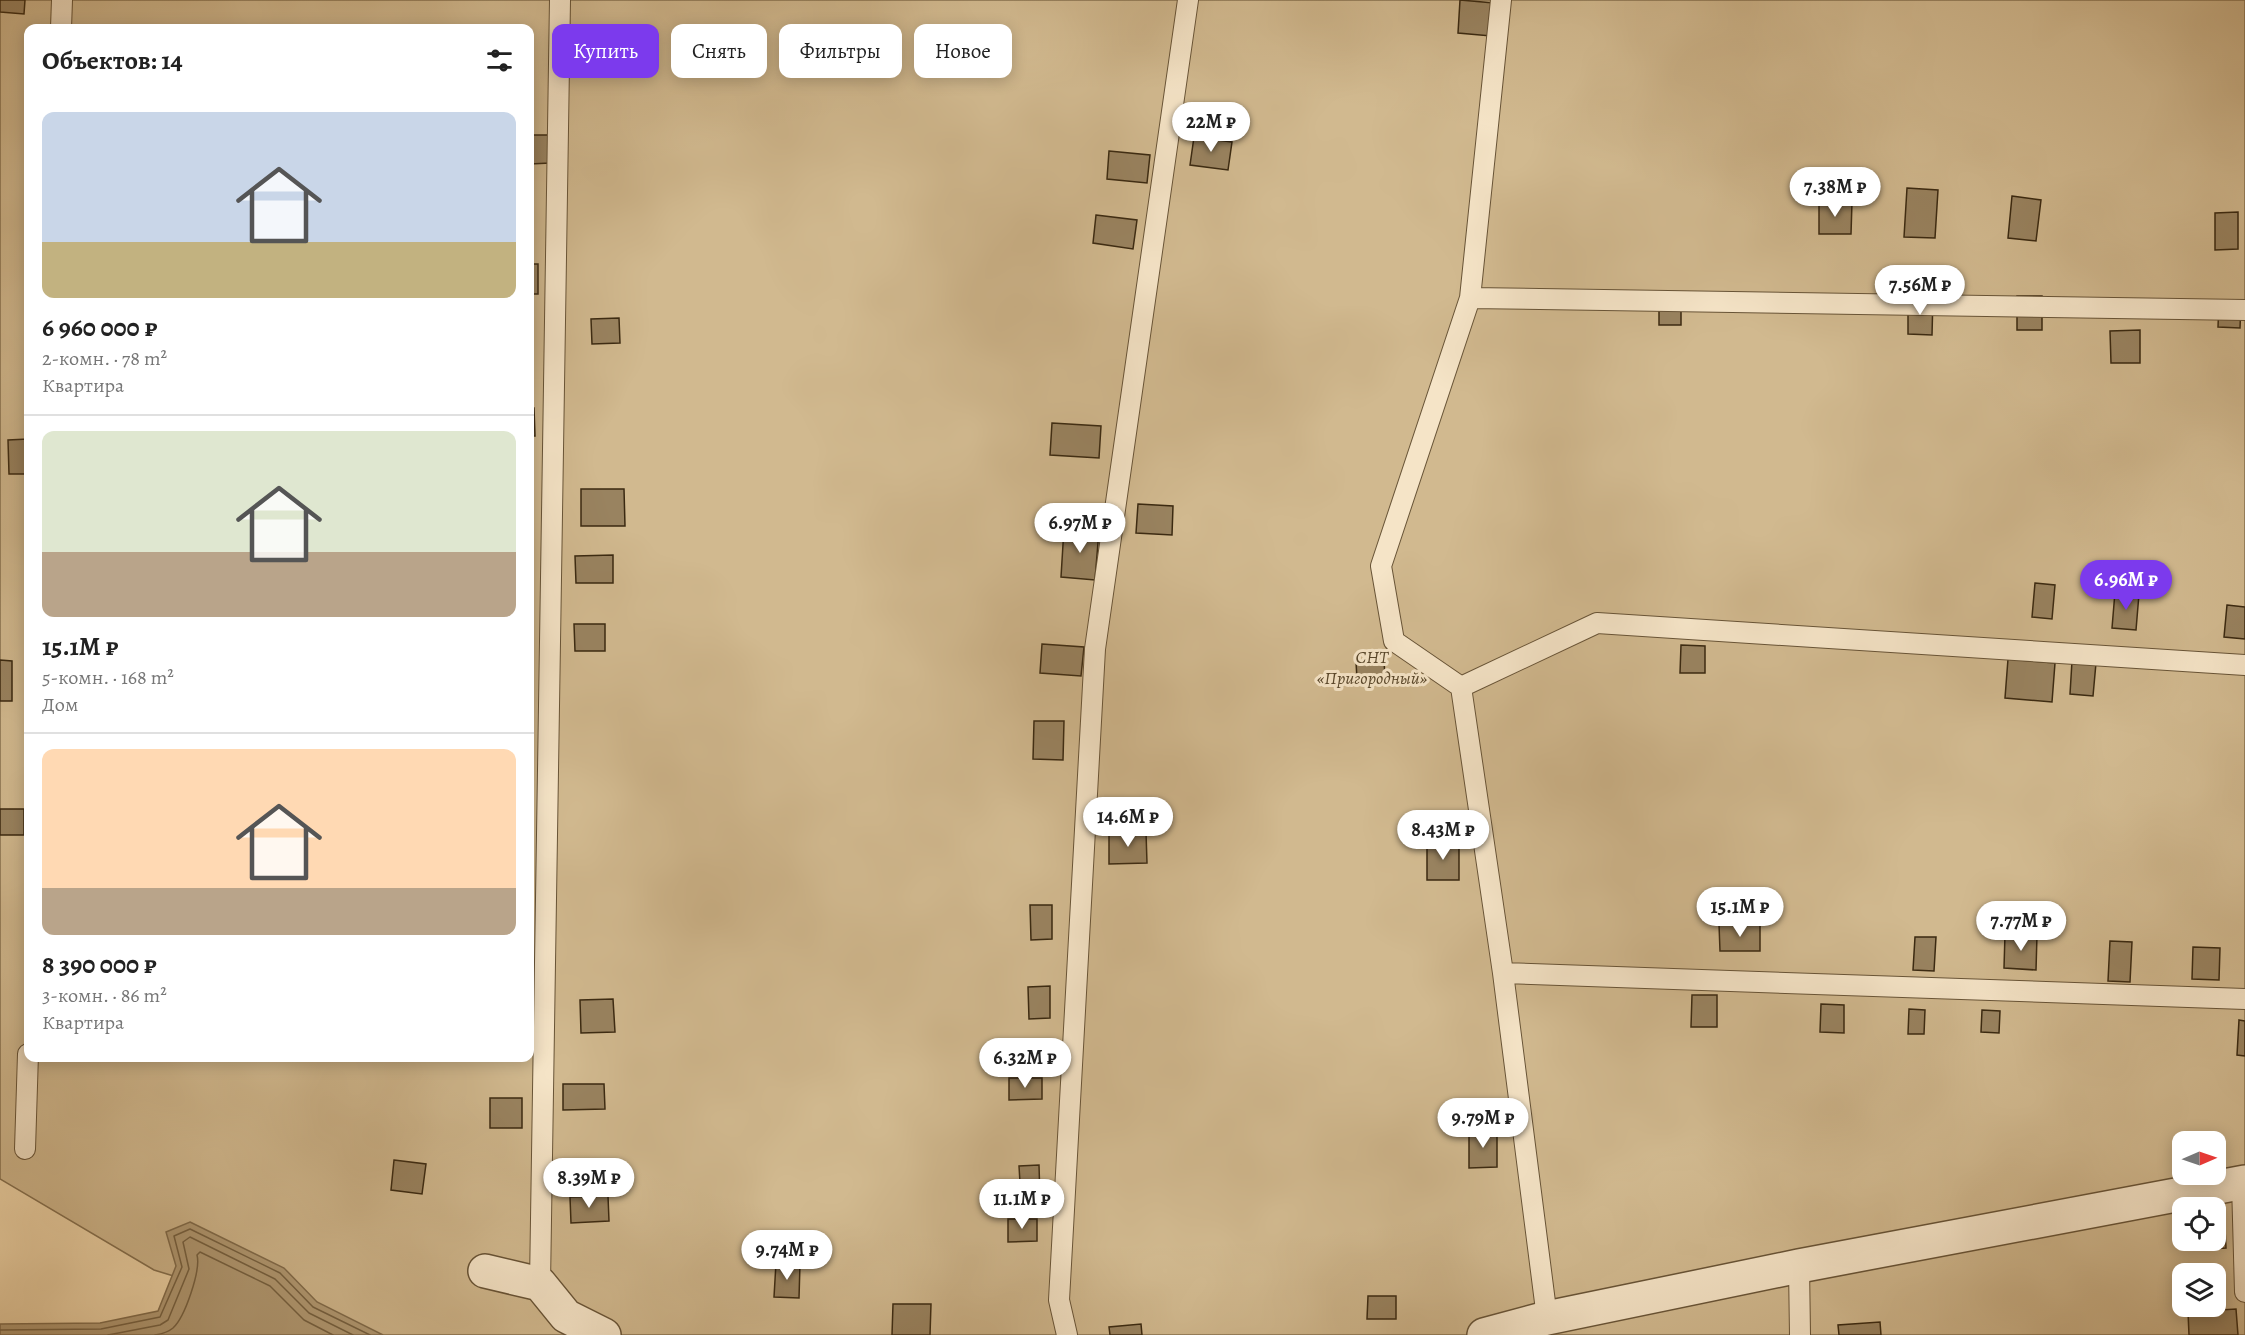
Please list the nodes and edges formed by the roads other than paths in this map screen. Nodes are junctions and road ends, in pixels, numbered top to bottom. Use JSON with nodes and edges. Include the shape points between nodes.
{"nodes":[{"id":1,"x":62,"y":0,"type":"edge"},
{"id":2,"x":560,"y":0,"type":"edge"},
{"id":3,"x":1188,"y":0,"type":"edge"},
{"id":4,"x":1502,"y":0,"type":"edge"},
{"id":5,"x":61,"y":24,"type":"edge"},
{"id":6,"x":1470,"y":298,"type":"junction"},
{"id":7,"x":2245,"y":310,"type":"edge"},
{"id":8,"x":2245,"y":665,"type":"edge"},
{"id":9,"x":1461,"y":687,"type":"junction"},
{"id":10,"x":1503,"y":974,"type":"junction"},
{"id":11,"x":2245,"y":999,"type":"edge"},
{"id":12,"x":28,"y":1062,"type":"edge"},
{"id":13,"x":26,"y":1149,"type":"dead end"},
{"id":14,"x":2244,"y":1182,"type":"edge"},
{"id":15,"x":1799,"y":1266,"type":"junction"},
{"id":16,"x":485,"y":1271,"type":"dead end"},
{"id":17,"x":540,"y":1284,"type":"junction"},
{"id":18,"x":2245,"y":1292,"type":"edge"},
{"id":19,"x":1547,"y":1318,"type":"junction"},
{"id":20,"x":604,"y":1335,"type":"edge"},
{"id":21,"x":1067,"y":1335,"type":"edge"},
{"id":22,"x":1484,"y":1335,"type":"edge"},
{"id":23,"x":1800,"y":1335,"type":"edge"}],
"edges":[{"from":1,"to":5,"type":"lane"},
{"from":2,"to":17,"type":"lane"},
{"from":3,"to":21,"type":"lane","via":[[1095,650],[1059,1300]]},
{"from":4,"to":6,"type":"lane"},
{"from":6,"to":7,"type":"lane"},
{"from":6,"to":9,"type":"lane","via":[[1382,566],[1394,641]]},
{"from":8,"to":9,"type":"lane","via":[[1597,623]]},
{"from":9,"to":10,"type":"lane"},
{"from":10,"to":11,"type":"lane"},
{"from":10,"to":19,"type":"lane"},
{"from":12,"to":13,"type":"lane"},
{"from":14,"to":15,"type":"street"},
{"from":14,"to":18,"type":"lane"},
{"from":15,"to":19,"type":"street"},
{"from":15,"to":23,"type":"lane"},
{"from":16,"to":17,"type":"street"},
{"from":17,"to":20,"type":"street","via":[[566,1316]]},
{"from":19,"to":22,"type":"street"}]}
